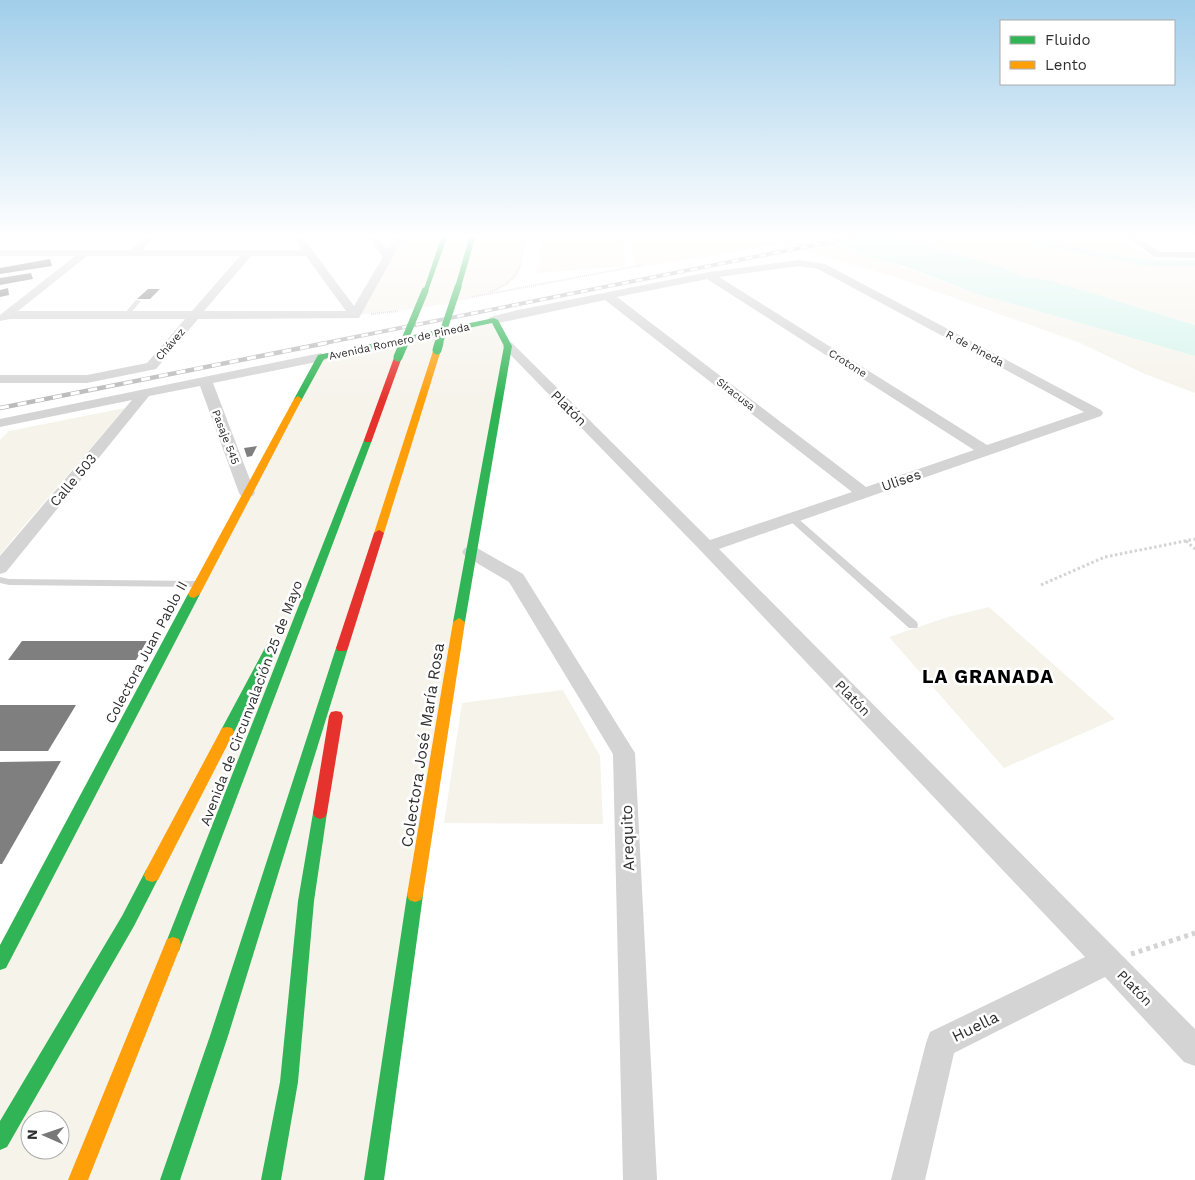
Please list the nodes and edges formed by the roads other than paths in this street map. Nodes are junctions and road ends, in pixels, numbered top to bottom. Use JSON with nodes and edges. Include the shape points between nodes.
{"nodes":[{"id":1,"x":38,"y":290,"type":"edge"},
{"id":2,"x":216,"y":290,"type":"edge"},
{"id":3,"x":337,"y":290,"type":"edge"},
{"id":4,"x":369,"y":290,"type":"edge"},
{"id":5,"x":425,"y":290,"type":"edge"},
{"id":6,"x":457,"y":290,"type":"edge"},
{"id":7,"x":637,"y":290,"type":"edge"},
{"id":8,"x":733,"y":290,"type":"edge"},
{"id":9,"x":868,"y":290,"type":"edge"},
{"id":10,"x":608,"y":296,"type":"junction"},
{"id":11,"x":138,"y":301,"type":"dead end"},
{"id":12,"x":126,"y":315,"type":"junction"},
{"id":13,"x":195,"y":315,"type":"junction"},
{"id":14,"x":355,"y":315,"type":"junction"},
{"id":15,"x":3,"y":318,"type":"edge"},
{"id":16,"x":494,"y":320,"type":"junction"},
{"id":17,"x":508,"y":346,"type":"junction"},
{"id":18,"x":321,"y":357,"type":"junction"},
{"id":19,"x":0,"y":379,"type":"edge"},
{"id":20,"x":204,"y":380,"type":"junction"},
{"id":21,"x":145,"y":393,"type":"junction"},
{"id":22,"x":1096,"y":413,"type":"joint"},
{"id":23,"x":1,"y":423,"type":"edge"},
{"id":24,"x":986,"y":451,"type":"junction"},
{"id":25,"x":247,"y":493,"type":"junction"},
{"id":26,"x":864,"y":493,"type":"junction"},
{"id":27,"x":343,"y":507,"type":"junction"},
{"id":28,"x":792,"y":518,"type":"junction"},
{"id":29,"x":707,"y":548,"type":"junction"},
{"id":30,"x":471,"y":552,"type":"junction"},
{"id":31,"x":0,"y":568,"type":"edge"},
{"id":32,"x":0,"y":580,"type":"edge"},
{"id":33,"x":200,"y":584,"type":"junction"},
{"id":34,"x":285,"y":622,"type":"dead end"},
{"id":35,"x":912,"y":625,"type":"dead end"},
{"id":36,"x":350,"y":626,"type":"junction"},
{"id":37,"x":276,"y":639,"type":"dead end"},
{"id":38,"x":1108,"y":961,"type":"junction"},
{"id":39,"x":0,"y":962,"type":"edge"},
{"id":40,"x":1195,"y":1051,"type":"edge"},
{"id":41,"x":0,"y":1140,"type":"edge"},
{"id":42,"x":78,"y":1180,"type":"edge"},
{"id":43,"x":170,"y":1180,"type":"edge"},
{"id":44,"x":271,"y":1180,"type":"edge"},
{"id":45,"x":374,"y":1180,"type":"edge"},
{"id":46,"x":640,"y":1180,"type":"edge"},
{"id":47,"x":908,"y":1180,"type":"edge"}],
"edges":[{"from":1,"to":15,"type":"street"},
{"from":2,"to":13,"type":"street","name":"Chávez"},
{"from":3,"to":14,"type":"street"},
{"from":4,"to":14,"type":"street"},
{"from":5,"to":27,"type":"main road","name":"Avenida de Circunvalación 25 de Mayo","bridge":true},
{"from":6,"to":36,"type":"main road","bridge":true},
{"from":7,"to":10,"type":"street","name":"Avenida Romero de Pineda"},
{"from":8,"to":24,"type":"street","name":"Crotone"},
{"from":9,"to":22,"type":"street","name":"R de Pineda"},
{"from":10,"to":16,"type":"street","name":"Avenida Romero de Pineda"},
{"from":10,"to":26,"type":"street","name":"Siracusa"},
{"from":11,"to":12,"type":"lane"},
{"from":12,"to":13,"type":"street"},
{"from":12,"to":15,"type":"street"},
{"from":13,"to":14,"type":"street"},
{"from":13,"to":19,"type":"street","name":"Chávez","via":[[150,366],[87,379]]},
{"from":16,"to":17,"type":"main road"},
{"from":16,"to":18,"type":"main road","name":"Avenida Romero de Pineda"},
{"from":17,"to":29,"type":"street","name":"Platón"},
{"from":17,"to":30,"type":"main road","name":"Colectora José María Rosa"},
{"from":18,"to":20,"type":"street","name":"Avenida Romero de Pineda"},
{"from":18,"to":25,"type":"main road","name":"Colectora Juan Pablo II"},
{"from":20,"to":21,"type":"street","name":"Avenida Romero de Pineda"},
{"from":20,"to":25,"type":"street","name":"Pasaje 545"},
{"from":21,"to":23,"type":"street","name":"Avenida Romero de Pineda"},
{"from":21,"to":31,"type":"street","name":"Calle 503"},
{"from":22,"to":24,"type":"street","name":"Ulises"},
{"from":24,"to":26,"type":"street","name":"Ulises"},
{"from":25,"to":33,"type":"main road","name":"Colectora Juan Pablo II"},
{"from":26,"to":28,"type":"street","name":"Ulises"},
{"from":27,"to":34,"type":"main road"},
{"from":27,"to":42,"type":"main road","name":"Avenida de Circunvalación 25 de Mayo","via":[[135,1043]]},
{"from":28,"to":29,"type":"street","name":"Ulises"},
{"from":28,"to":35,"type":"lane"},
{"from":29,"to":38,"type":"street","name":"Platón"},
{"from":30,"to":45,"type":"main road","name":"Colectora José María Rosa","via":[[422,843]]},
{"from":30,"to":46,"type":"street","name":"Arequito","via":[[516,578],[624,753]]},
{"from":32,"to":33,"type":"lane"},
{"from":33,"to":39,"type":"main road","name":"Colectora Juan Pablo II"},
{"from":36,"to":43,"type":"main road"},
{"from":36,"to":44,"type":"main road","via":[[306,901],[289,1082]]},
{"from":37,"to":41,"type":"main road","via":[[128,921]]},
{"from":38,"to":40,"type":"street","name":"Platón"},
{"from":38,"to":47,"type":"street","name":"Huella","via":[[941,1043]]}]}
